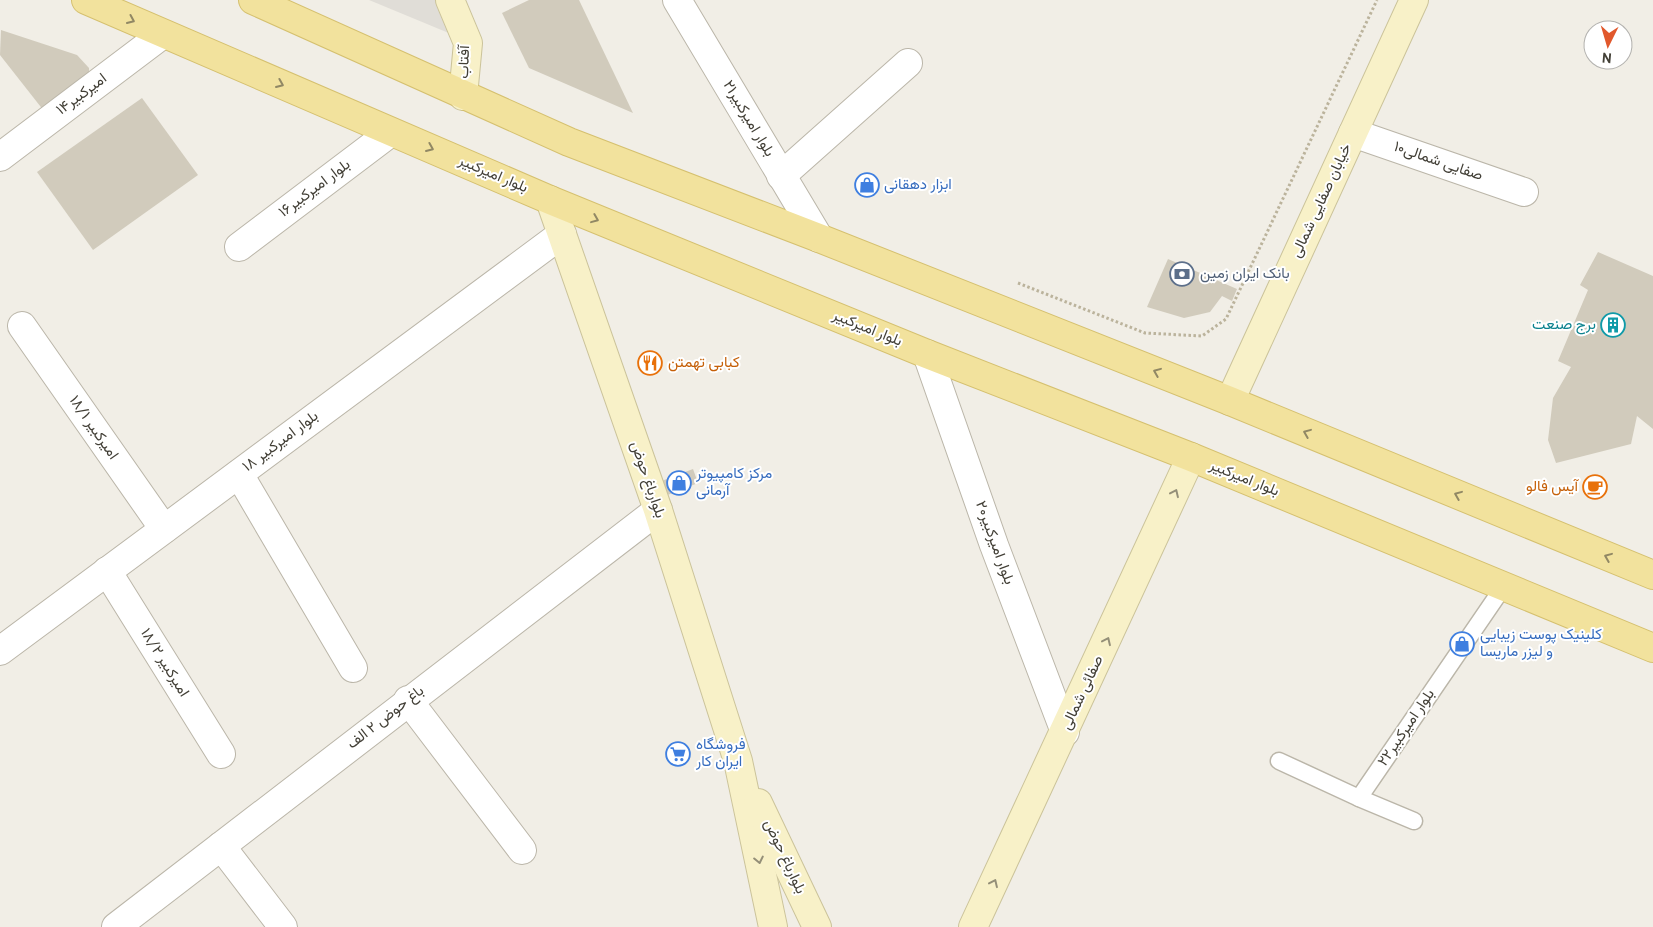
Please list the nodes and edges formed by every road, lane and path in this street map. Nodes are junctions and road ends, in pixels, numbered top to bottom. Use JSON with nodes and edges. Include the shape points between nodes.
{"nodes":[{"id":1,"x":86,"y":0,"type":"edge"},
{"id":2,"x":253,"y":0,"type":"edge"},
{"id":3,"x":450,"y":0,"type":"edge"},
{"id":4,"x":677,"y":0,"type":"edge"},
{"id":5,"x":1377,"y":0,"type":"edge"},
{"id":6,"x":1414,"y":0,"type":"edge"},
{"id":7,"x":163,"y":34,"type":"junction"},
{"id":8,"x":908,"y":63,"type":"dead end"},
{"id":9,"x":463,"y":96,"type":"junction"},
{"id":10,"x":391,"y":132,"type":"junction"},
{"id":11,"x":1353,"y":133,"type":"junction"},
{"id":12,"x":0,"y":157,"type":"edge"},
{"id":13,"x":781,"y":176,"type":"junction"},
{"id":14,"x":1524,"y":192,"type":"dead end"},
{"id":15,"x":550,"y":200,"type":"junction"},
{"id":16,"x":562,"y":234,"type":"junction"},
{"id":17,"x":819,"y":238,"type":"junction"},
{"id":18,"x":239,"y":247,"type":"dead end"},
{"id":19,"x":1018,"y":283,"type":"dead end"},
{"id":20,"x":22,"y":326,"type":"dead end"},
{"id":21,"x":927,"y":354,"type":"junction"},
{"id":22,"x":1230,"y":401,"type":"junction"},
{"id":23,"x":1191,"y":457,"type":"junction"},
{"id":24,"x":239,"y":474,"type":"junction"},
{"id":25,"x":658,"y":510,"type":"junction"},
{"id":26,"x":164,"y":529,"type":"junction"},
{"id":27,"x":107,"y":571,"type":"junction"},
{"id":28,"x":1653,"y":575,"type":"edge"},
{"id":29,"x":1504,"y":586,"type":"junction"},
{"id":30,"x":1653,"y":648,"type":"edge"},
{"id":31,"x":0,"y":651,"type":"edge"},
{"id":32,"x":353,"y":668,"type":"dead end"},
{"id":33,"x":408,"y":700,"type":"junction"},
{"id":34,"x":1065,"y":732,"type":"junction"},
{"id":35,"x":221,"y":754,"type":"dead end"},
{"id":36,"x":738,"y":761,"type":"junction"},
{"id":37,"x":1279,"y":761,"type":"dead end"},
{"id":38,"x":1359,"y":798,"type":"junction"},
{"id":39,"x":1414,"y":821,"type":"dead end"},
{"id":40,"x":221,"y":846,"type":"junction"},
{"id":41,"x":522,"y":850,"type":"dead end"},
{"id":42,"x":116,"y":927,"type":"edge"},
{"id":43,"x":283,"y":927,"type":"edge"},
{"id":44,"x":773,"y":927,"type":"edge"},
{"id":45,"x":817,"y":927,"type":"edge"},
{"id":46,"x":973,"y":927,"type":"edge"}],
"edges":[{"from":1,"to":7,"type":"main road","name":"بلوار امیرکبیر","one_way":true},
{"from":2,"to":9,"type":"main road"},
{"from":3,"to":9,"type":"main road","name":"آفتاب","via":[[468,43]]},
{"from":4,"to":13,"type":"street","name":"بلوار امیرکبیر۲۱"},
{"from":5,"to":19,"type":"path","via":[[1226,319],[1202,336],[1145,333]]},
{"from":6,"to":11,"type":"main road","name":"خیابان صفایی شمالی"},
{"from":7,"to":10,"type":"main road","name":"بلوار امیرکبیر","one_way":true},
{"from":7,"to":12,"type":"street","name":"امیرکبیر۱۴"},
{"from":8,"to":13,"type":"street"},
{"from":9,"to":17,"type":"main road","via":[[568,142]]},
{"from":10,"to":15,"type":"main road","name":"بلوار امیرکبیر","one_way":true},
{"from":10,"to":18,"type":"street","name":"بلوار امیرکبیر۱۶"},
{"from":11,"to":14,"type":"street","name":"صفایی شمالی۱۰"},
{"from":11,"to":22,"type":"main road","name":"خیابان صفایی شمالی"},
{"from":13,"to":17,"type":"street","name":"بلوار امیرکبیر۲۱"},
{"from":15,"to":16,"type":"main road","name":"بلوارباغ حوض"},
{"from":15,"to":21,"type":"main road","name":"بلوار امیرکبیر","one_way":true},
{"from":16,"to":24,"type":"street","name":"۱۸ بلوار امیرکبیر"},
{"from":16,"to":25,"type":"main road","name":"بلوارباغ حوض"},
{"from":22,"to":17,"type":"main road","one_way":true},
{"from":20,"to":26,"type":"street","name":"۱۸/۱ امیرکبیر"},
{"from":21,"to":23,"type":"main road","name":"بلوار امیرکبیر"},
{"from":21,"to":34,"type":"street","name":"بلوار امیرکبیر۲۰","via":[[994,546]]},
{"from":28,"to":22,"type":"main road","one_way":true},
{"from":23,"to":29,"type":"main road","name":"بلوار امیرکبیر"},
{"from":34,"to":23,"type":"main road","name":"صفائی شمالی","one_way":true},
{"from":24,"to":26,"type":"street","name":"۱۸ بلوار امیرکبیر"},
{"from":24,"to":32,"type":"street"},
{"from":25,"to":33,"type":"street","name":"باغ حوض ۲ الف"},
{"from":25,"to":36,"type":"main road","name":"بلوارباغ حوض"},
{"from":26,"to":27,"type":"street","name":"۱۸ بلوار امیرکبیر"},
{"from":27,"to":31,"type":"street","name":"۱۸ بلوار امیرکبیر"},
{"from":27,"to":35,"type":"street","name":"۱۸/۲ امیرکبیر"},
{"from":29,"to":30,"type":"main road","name":"بلوار امیرکبیر"},
{"from":29,"to":38,"type":"lane","name":"بلوار امیرکبیر۲۲"},
{"from":33,"to":40,"type":"street","name":"باغ حوض ۲ الف"},
{"from":33,"to":41,"type":"street"},
{"from":46,"to":34,"type":"main road","name":"صفائی شمالی","one_way":true},
{"from":36,"to":44,"type":"main road","name":"بلوارباغ حوض","one_way":true},
{"from":36,"to":45,"type":"main road","name":"بلوارباغ حوض"},
{"from":37,"to":38,"type":"lane"},
{"from":38,"to":39,"type":"lane"},
{"from":40,"to":42,"type":"street","name":"باغ حوض ۲ الف"},
{"from":40,"to":43,"type":"street"}]}
